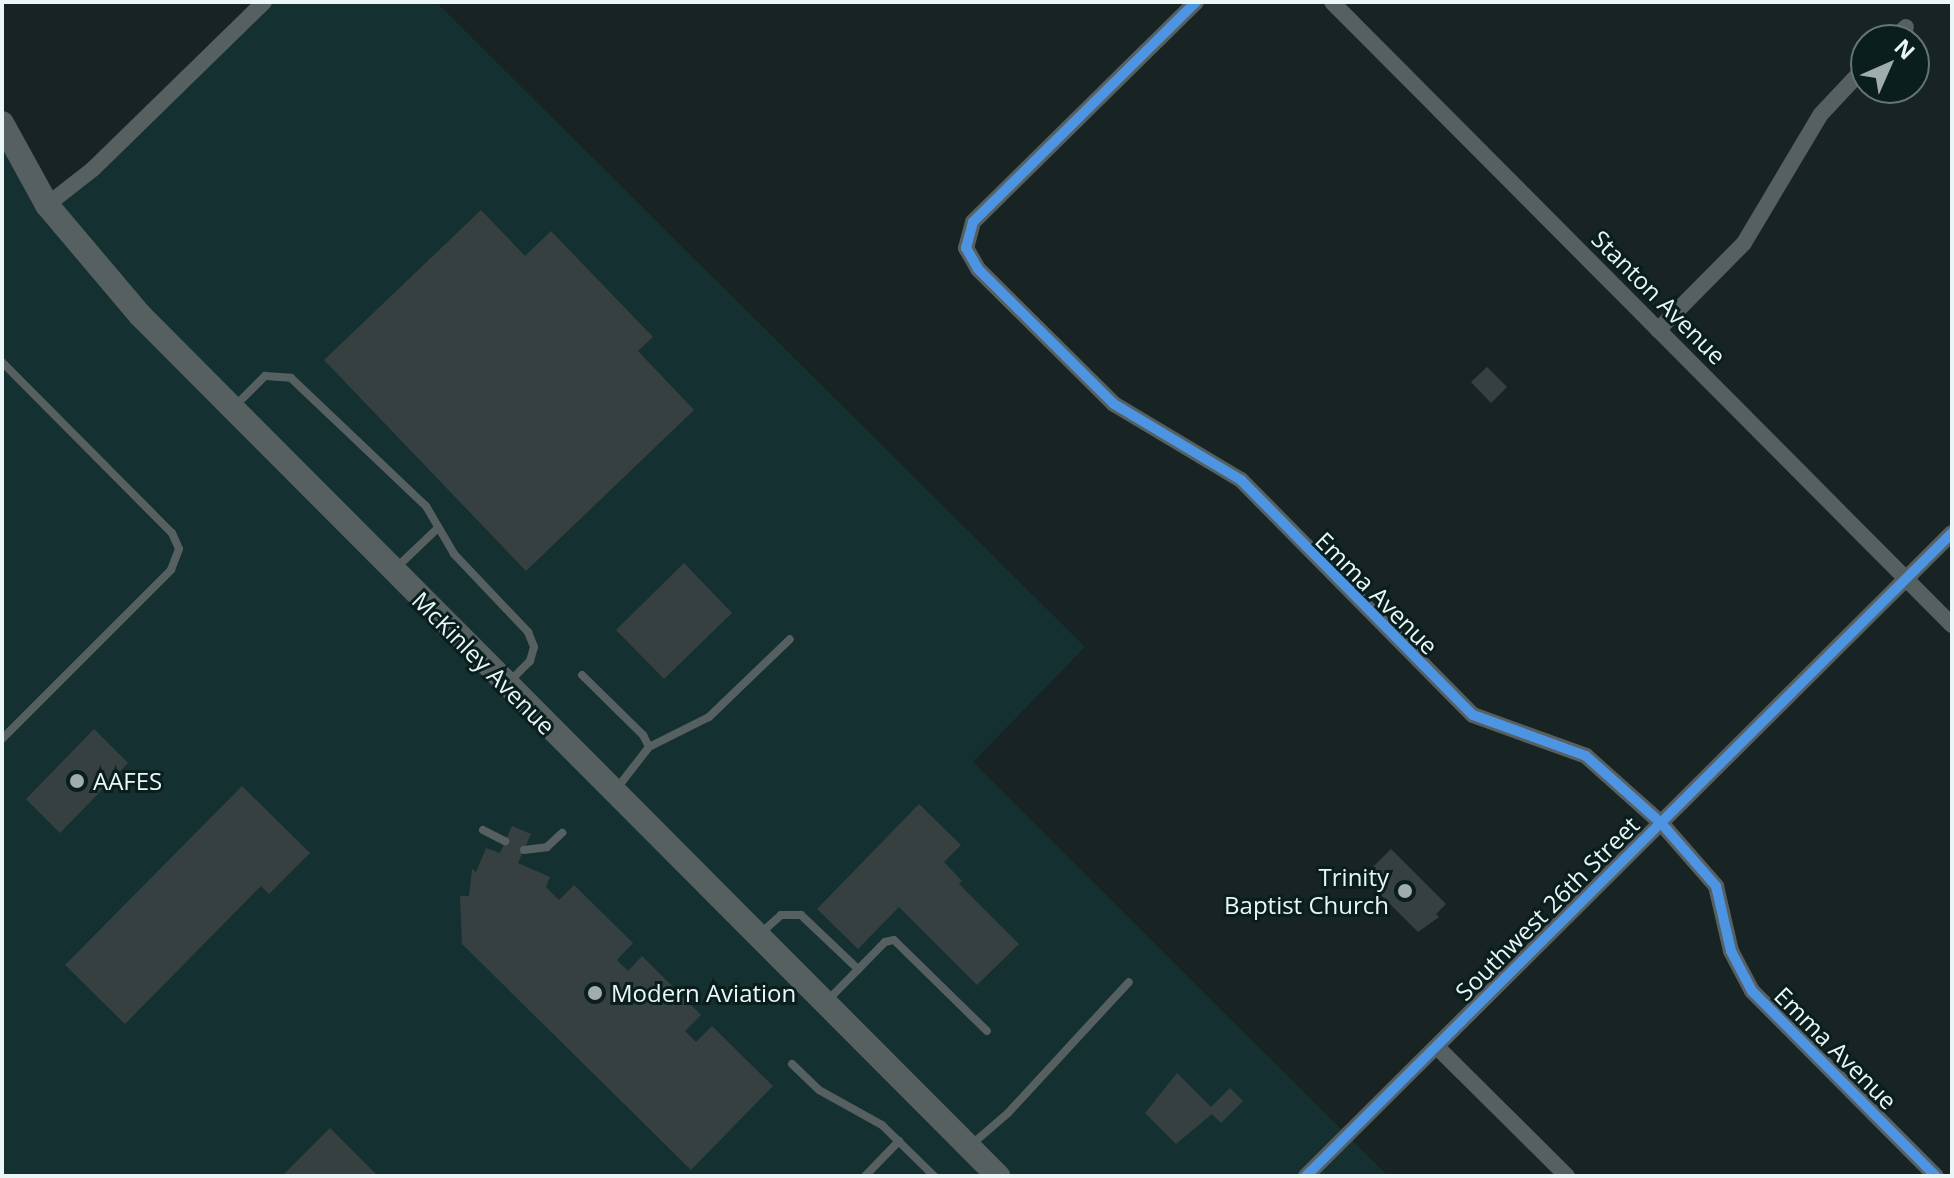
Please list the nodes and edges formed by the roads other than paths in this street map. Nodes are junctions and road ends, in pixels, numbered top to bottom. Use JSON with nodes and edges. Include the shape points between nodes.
{"nodes":[{"id":1,"x":264,"y":2,"type":"edge"},
{"id":2,"x":1196,"y":2,"type":"edge"},
{"id":3,"x":1332,"y":2,"type":"edge"},
{"id":4,"x":1850,"y":83,"type":"edge"},
{"id":5,"x":2,"y":123,"type":"edge"},
{"id":6,"x":47,"y":205,"type":"junction"},
{"id":7,"x":1658,"y":330,"type":"junction"},
{"id":8,"x":2,"y":362,"type":"edge"},
{"id":9,"x":232,"y":408,"type":"junction"},
{"id":10,"x":438,"y":528,"type":"junction"},
{"id":11,"x":1952,"y":533,"type":"edge"},
{"id":12,"x":393,"y":571,"type":"junction"},
{"id":13,"x":1906,"y":579,"type":"junction"},
{"id":14,"x":1952,"y":625,"type":"edge"},
{"id":15,"x":790,"y":639,"type":"dead end"},
{"id":16,"x":582,"y":675,"type":"dead end"},
{"id":17,"x":506,"y":685,"type":"junction"},
{"id":18,"x":2,"y":739,"type":"edge"},
{"id":19,"x":649,"y":747,"type":"junction"},
{"id":20,"x":613,"y":793,"type":"junction"},
{"id":21,"x":1661,"y":823,"type":"junction"},
{"id":22,"x":483,"y":830,"type":"dead end"},
{"id":23,"x":562,"y":833,"type":"dead end"},
{"id":24,"x":505,"y":841,"type":"dead end"},
{"id":25,"x":524,"y":850,"type":"dead end"},
{"id":26,"x":757,"y":937,"type":"junction"},
{"id":27,"x":858,"y":969,"type":"junction"},
{"id":28,"x":1129,"y":982,"type":"dead end"},
{"id":29,"x":825,"y":1004,"type":"junction"},
{"id":30,"x":987,"y":1031,"type":"dead end"},
{"id":31,"x":1437,"y":1047,"type":"junction"},
{"id":32,"x":792,"y":1064,"type":"dead end"},
{"id":33,"x":899,"y":1141,"type":"junction"},
{"id":34,"x":969,"y":1147,"type":"junction"},
{"id":35,"x":865,"y":1176,"type":"edge"},
{"id":36,"x":934,"y":1176,"type":"edge"},
{"id":37,"x":998,"y":1176,"type":"edge"},
{"id":38,"x":1306,"y":1176,"type":"edge"},
{"id":39,"x":1567,"y":1176,"type":"edge"},
{"id":40,"x":1936,"y":1176,"type":"edge"}],
"edges":[{"from":1,"to":6,"type":"street","via":[[93,169]]},
{"from":2,"to":21,"type":"street","name":"Emma Avenue","via":[[973,222],[966,248],[978,269],[1114,404],[1241,480],[1473,715],[1586,756]]},
{"from":3,"to":7,"type":"street","name":"Stanton Avenue"},
{"from":4,"to":7,"type":"street","via":[[1821,114],[1744,243]]},
{"from":5,"to":6,"type":"main road","name":"McKinley Avenue"},
{"from":6,"to":9,"type":"main road","name":"McKinley Avenue","via":[[91,262]]},
{"from":7,"to":13,"type":"street","name":"Stanton Avenue"},
{"from":8,"to":18,"type":"lane","via":[[172,533],[179,549],[171,570]]},
{"from":9,"to":10,"type":"lane","via":[[265,376],[291,378],[426,506]]},
{"from":9,"to":12,"type":"main road","name":"McKinley Avenue"},
{"from":10,"to":12,"type":"lane"},
{"from":10,"to":17,"type":"lane","via":[[454,554],[528,632],[534,647],[530,661]]},
{"from":11,"to":13,"type":"street","name":"Southwest 26th Street"},
{"from":12,"to":17,"type":"main road","name":"McKinley Avenue"},
{"from":13,"to":14,"type":"street","name":"Stanton Avenue"},
{"from":13,"to":21,"type":"street","name":"Southwest 26th Street"},
{"from":15,"to":19,"type":"lane","via":[[709,717]]},
{"from":16,"to":19,"type":"lane"},
{"from":17,"to":20,"type":"main road","name":"McKinley Avenue"},
{"from":19,"to":20,"type":"lane"},
{"from":20,"to":26,"type":"main road","name":"McKinley Avenue"},
{"from":21,"to":31,"type":"street","name":"Southwest 26th Street"},
{"from":21,"to":40,"type":"street","name":"Emma Avenue","via":[[1716,886],[1731,951],[1752,991]]},
{"from":22,"to":24,"type":"lane"},
{"from":23,"to":25,"type":"lane","via":[[547,847]]},
{"from":26,"to":27,"type":"lane","via":[[781,915],[801,915]]},
{"from":26,"to":29,"type":"main road","name":"McKinley Avenue"},
{"from":27,"to":29,"type":"lane"},
{"from":27,"to":30,"type":"lane","via":[[894,940]]},
{"from":28,"to":34,"type":"lane","via":[[1008,1113]]},
{"from":29,"to":34,"type":"main road","name":"McKinley Avenue"},
{"from":31,"to":38,"type":"street","name":"Southwest 26th Street"},
{"from":31,"to":39,"type":"street"},
{"from":32,"to":33,"type":"lane","via":[[819,1090],[863,1112]]},
{"from":33,"to":35,"type":"lane"},
{"from":33,"to":36,"type":"lane"},
{"from":34,"to":37,"type":"main road","name":"McKinley Avenue"}]}
